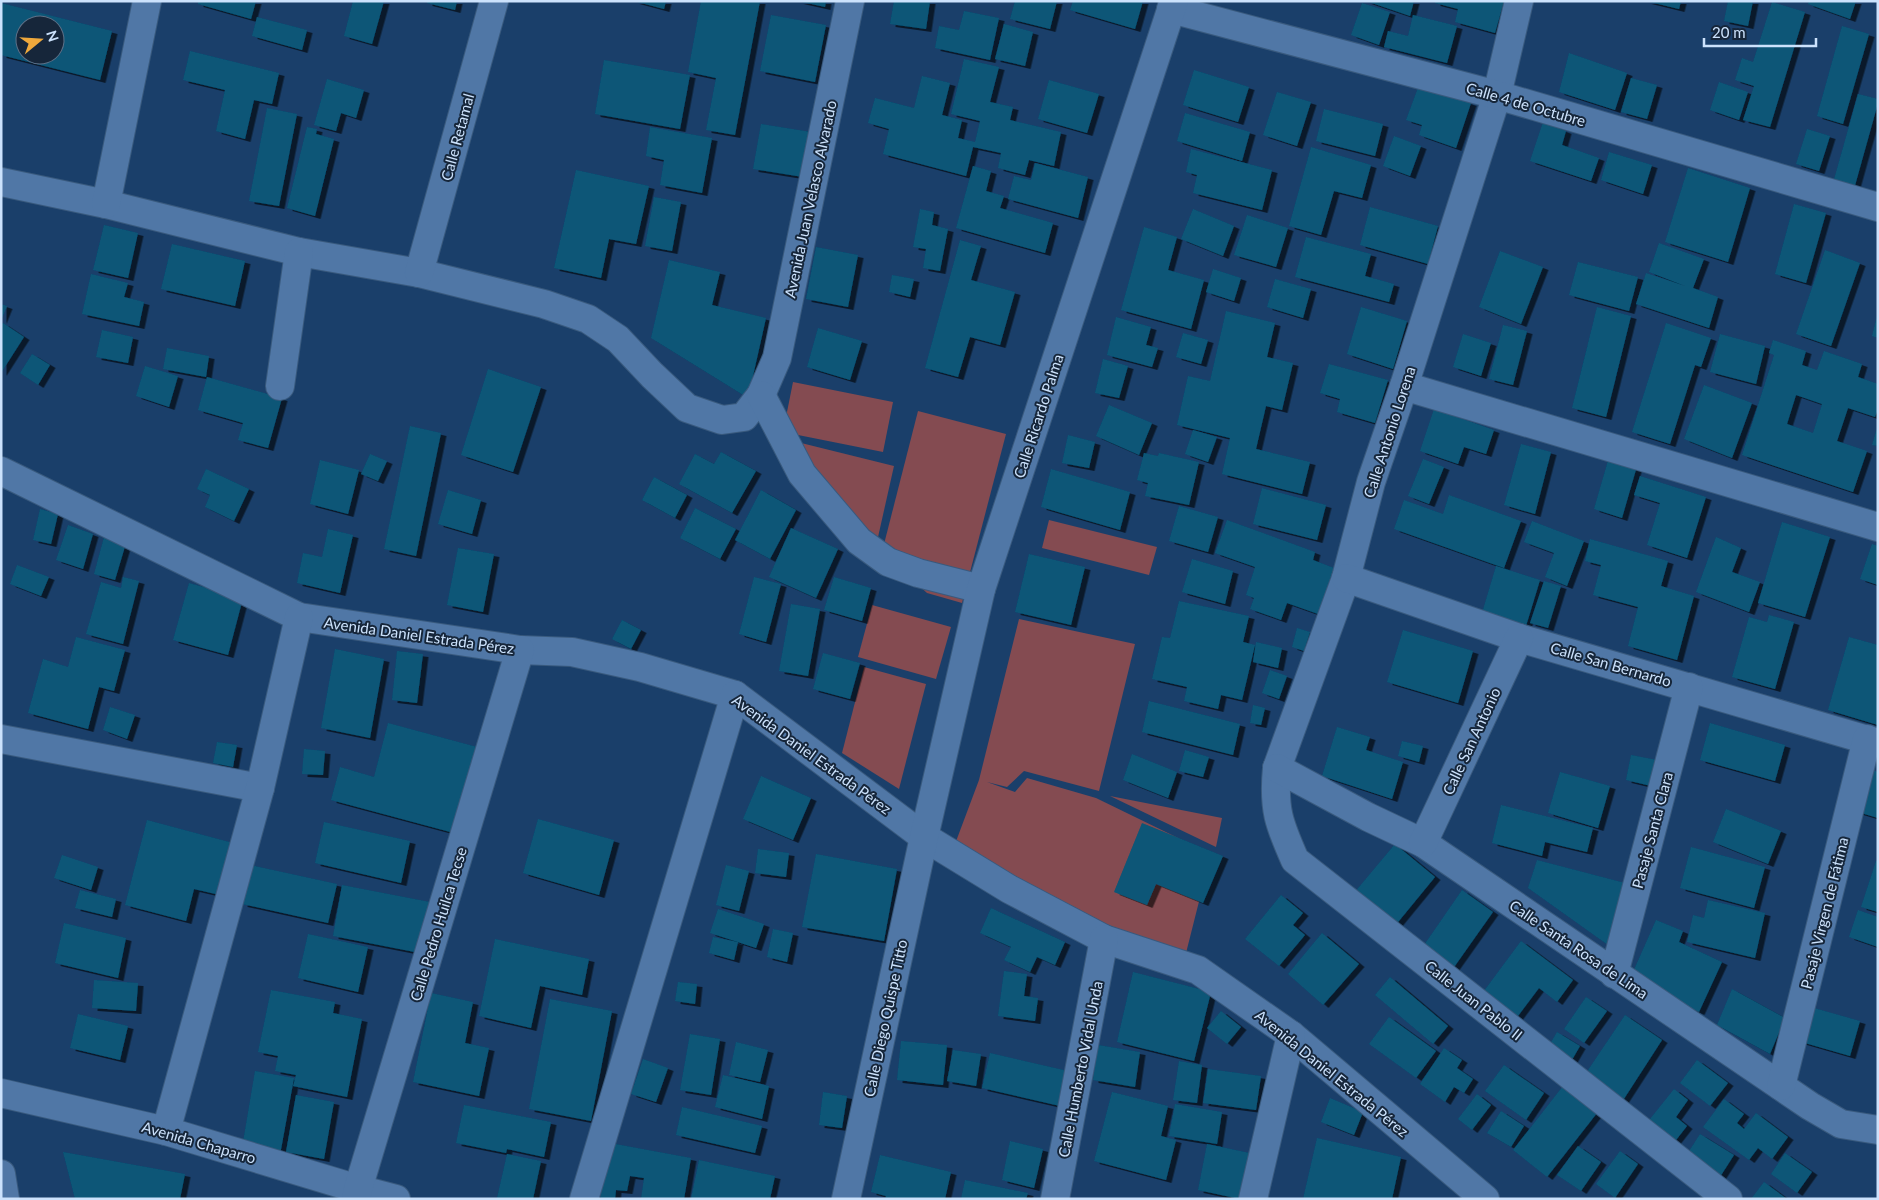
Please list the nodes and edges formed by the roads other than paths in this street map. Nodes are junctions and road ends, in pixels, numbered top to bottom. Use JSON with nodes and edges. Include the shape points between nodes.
{"nodes":[{"id":1,"x":147,"y":1,"type":"edge"},
{"id":2,"x":494,"y":1,"type":"edge"},
{"id":3,"x":850,"y":1,"type":"edge"},
{"id":4,"x":1518,"y":1,"type":"edge"},
{"id":5,"x":1172,"y":5,"type":"edge"},
{"id":6,"x":1497,"y":95,"type":"junction"},
{"id":7,"x":1,"y":182,"type":"edge"},
{"id":8,"x":106,"y":204,"type":"junction"},
{"id":9,"x":1878,"y":207,"type":"edge"},
{"id":10,"x":299,"y":252,"type":"junction"},
{"id":11,"x":419,"y":273,"type":"junction"},
{"id":12,"x":280,"y":386,"type":"dead end"},
{"id":13,"x":1404,"y":386,"type":"junction"},
{"id":14,"x":761,"y":395,"type":"junction"},
{"id":15,"x":1,"y":471,"type":"edge"},
{"id":16,"x":1878,"y":526,"type":"edge"},
{"id":17,"x":1346,"y":578,"type":"junction"},
{"id":18,"x":981,"y":589,"type":"junction"},
{"id":19,"x":300,"y":618,"type":"junction"},
{"id":20,"x":1520,"y":638,"type":"junction"},
{"id":21,"x":520,"y":650,"type":"junction"},
{"id":22,"x":1690,"y":687,"type":"junction"},
{"id":23,"x":735,"y":695,"type":"junction"},
{"id":24,"x":1,"y":739,"type":"edge"},
{"id":25,"x":1872,"y":741,"type":"edge"},
{"id":26,"x":1277,"y":768,"type":"junction"},
{"id":27,"x":260,"y":788,"type":"junction"},
{"id":28,"x":924,"y":837,"type":"junction"},
{"id":29,"x":1423,"y":843,"type":"junction"},
{"id":30,"x":1104,"y":939,"type":"junction"},
{"id":31,"x":1614,"y":974,"type":"junction"},
{"id":32,"x":1290,"y":1035,"type":"junction"},
{"id":33,"x":1781,"y":1086,"type":"junction"},
{"id":34,"x":1,"y":1093,"type":"edge"},
{"id":35,"x":1878,"y":1130,"type":"edge"},
{"id":36,"x":166,"y":1131,"type":"junction"},
{"id":37,"x":1,"y":1174,"type":"edge"},
{"id":38,"x":357,"y":1194,"type":"edge"},
{"id":39,"x":1481,"y":1197,"type":"edge"},
{"id":40,"x":5,"y":1199,"type":"edge"},
{"id":41,"x":396,"y":1199,"type":"edge"},
{"id":42,"x":584,"y":1199,"type":"edge"},
{"id":43,"x":846,"y":1199,"type":"edge"},
{"id":44,"x":1055,"y":1199,"type":"edge"},
{"id":45,"x":1253,"y":1199,"type":"edge"},
{"id":46,"x":1728,"y":1199,"type":"edge"}],
"edges":[{"from":1,"to":8,"type":"street"},
{"from":2,"to":11,"type":"street","name":"Calle Retamal"},
{"from":3,"to":14,"type":"street","name":"Avenida Juan Velasco Alvarado","via":[[778,358]]},
{"from":4,"to":6,"type":"street","name":"Calle Antonio Lorena"},
{"from":5,"to":6,"type":"street","name":"Calle 4 de Octubre"},
{"from":5,"to":18,"type":"street","name":"Calle Ricardo Palma"},
{"from":6,"to":9,"type":"street","name":"Calle 4 de Octubre"},
{"from":6,"to":13,"type":"street","name":"Calle Antonio Lorena"},
{"from":7,"to":8,"type":"street","name":"Avenida Juan Velasco Alvarado"},
{"from":8,"to":10,"type":"street","name":"Avenida Juan Velasco Alvarado"},
{"from":10,"to":11,"type":"street","name":"Avenida Juan Velasco Alvarado"},
{"from":10,"to":12,"type":"street"},
{"from":11,"to":14,"type":"street","name":"Avenida Juan Velasco Alvarado","via":[[544,304],[588,319],[618,340],[687,408],[722,420],[744,417]]},
{"from":13,"to":16,"type":"street"},
{"from":13,"to":17,"type":"street","name":"Calle Antonio Lorena","via":[[1371,482]]},
{"from":14,"to":18,"type":"street","via":[[802,474],[859,541],[888,562]]},
{"from":15,"to":19,"type":"street","name":"Avenida Daniel Estrada Pérez"},
{"from":17,"to":20,"type":"street","name":"Calle San Bernardo"},
{"from":17,"to":26,"type":"street","name":"Calle Antonio Lorena"},
{"from":18,"to":28,"type":"street","name":"Calle Ricardo Palma"},
{"from":19,"to":21,"type":"street","name":"Avenida Daniel Estrada Pérez"},
{"from":19,"to":27,"type":"street"},
{"from":20,"to":22,"type":"street","name":"Calle San Bernardo"},
{"from":20,"to":29,"type":"street","name":"Calle San Antonio"},
{"from":21,"to":23,"type":"street","name":"Avenida Daniel Estrada Pérez","via":[[580,654],[640,667]]},
{"from":21,"to":38,"type":"street","name":"Calle Pedro Huilca Tecse"},
{"from":22,"to":25,"type":"street","name":"Calle San Bernardo"},
{"from":22,"to":31,"type":"street","name":"Pasaje Santa Clara"},
{"from":23,"to":28,"type":"street","name":"Avenida Daniel Estrada Pérez"},
{"from":23,"to":42,"type":"street"},
{"from":24,"to":27,"type":"street"},
{"from":25,"to":33,"type":"street","name":"Pasaje Virgen de Fátima"},
{"from":26,"to":29,"type":"street","name":"Calle Santa Rosa de Lima"},
{"from":26,"to":46,"type":"street","name":"Calle Juan Pablo II","via":[[1275,792],[1280,827],[1295,860]]},
{"from":27,"to":36,"type":"street"},
{"from":28,"to":30,"type":"street","name":"Avenida Daniel Estrada Pérez","via":[[1009,889]]},
{"from":28,"to":43,"type":"street","name":"Calle Diego Quispe Titto"},
{"from":29,"to":31,"type":"street","name":"Calle Santa Rosa de Lima"},
{"from":30,"to":32,"type":"street","name":"Avenida Daniel Estrada Pérez","via":[[1198,970]]},
{"from":30,"to":44,"type":"street","name":"Calle Humberto Vidal Unda"},
{"from":31,"to":33,"type":"street","name":"Calle Santa Rosa de Lima"},
{"from":32,"to":39,"type":"street","name":"Avenida Daniel Estrada Pérez"},
{"from":32,"to":45,"type":"street"},
{"from":33,"to":35,"type":"street","name":"Calle Santa Rosa de Lima","via":[[1841,1124]]},
{"from":34,"to":36,"type":"street","name":"Avenida Chaparro"},
{"from":36,"to":38,"type":"street","name":"Avenida Chaparro"},
{"from":37,"to":40,"type":"street"},
{"from":38,"to":41,"type":"street","name":"Avenida Chaparro"}]}
